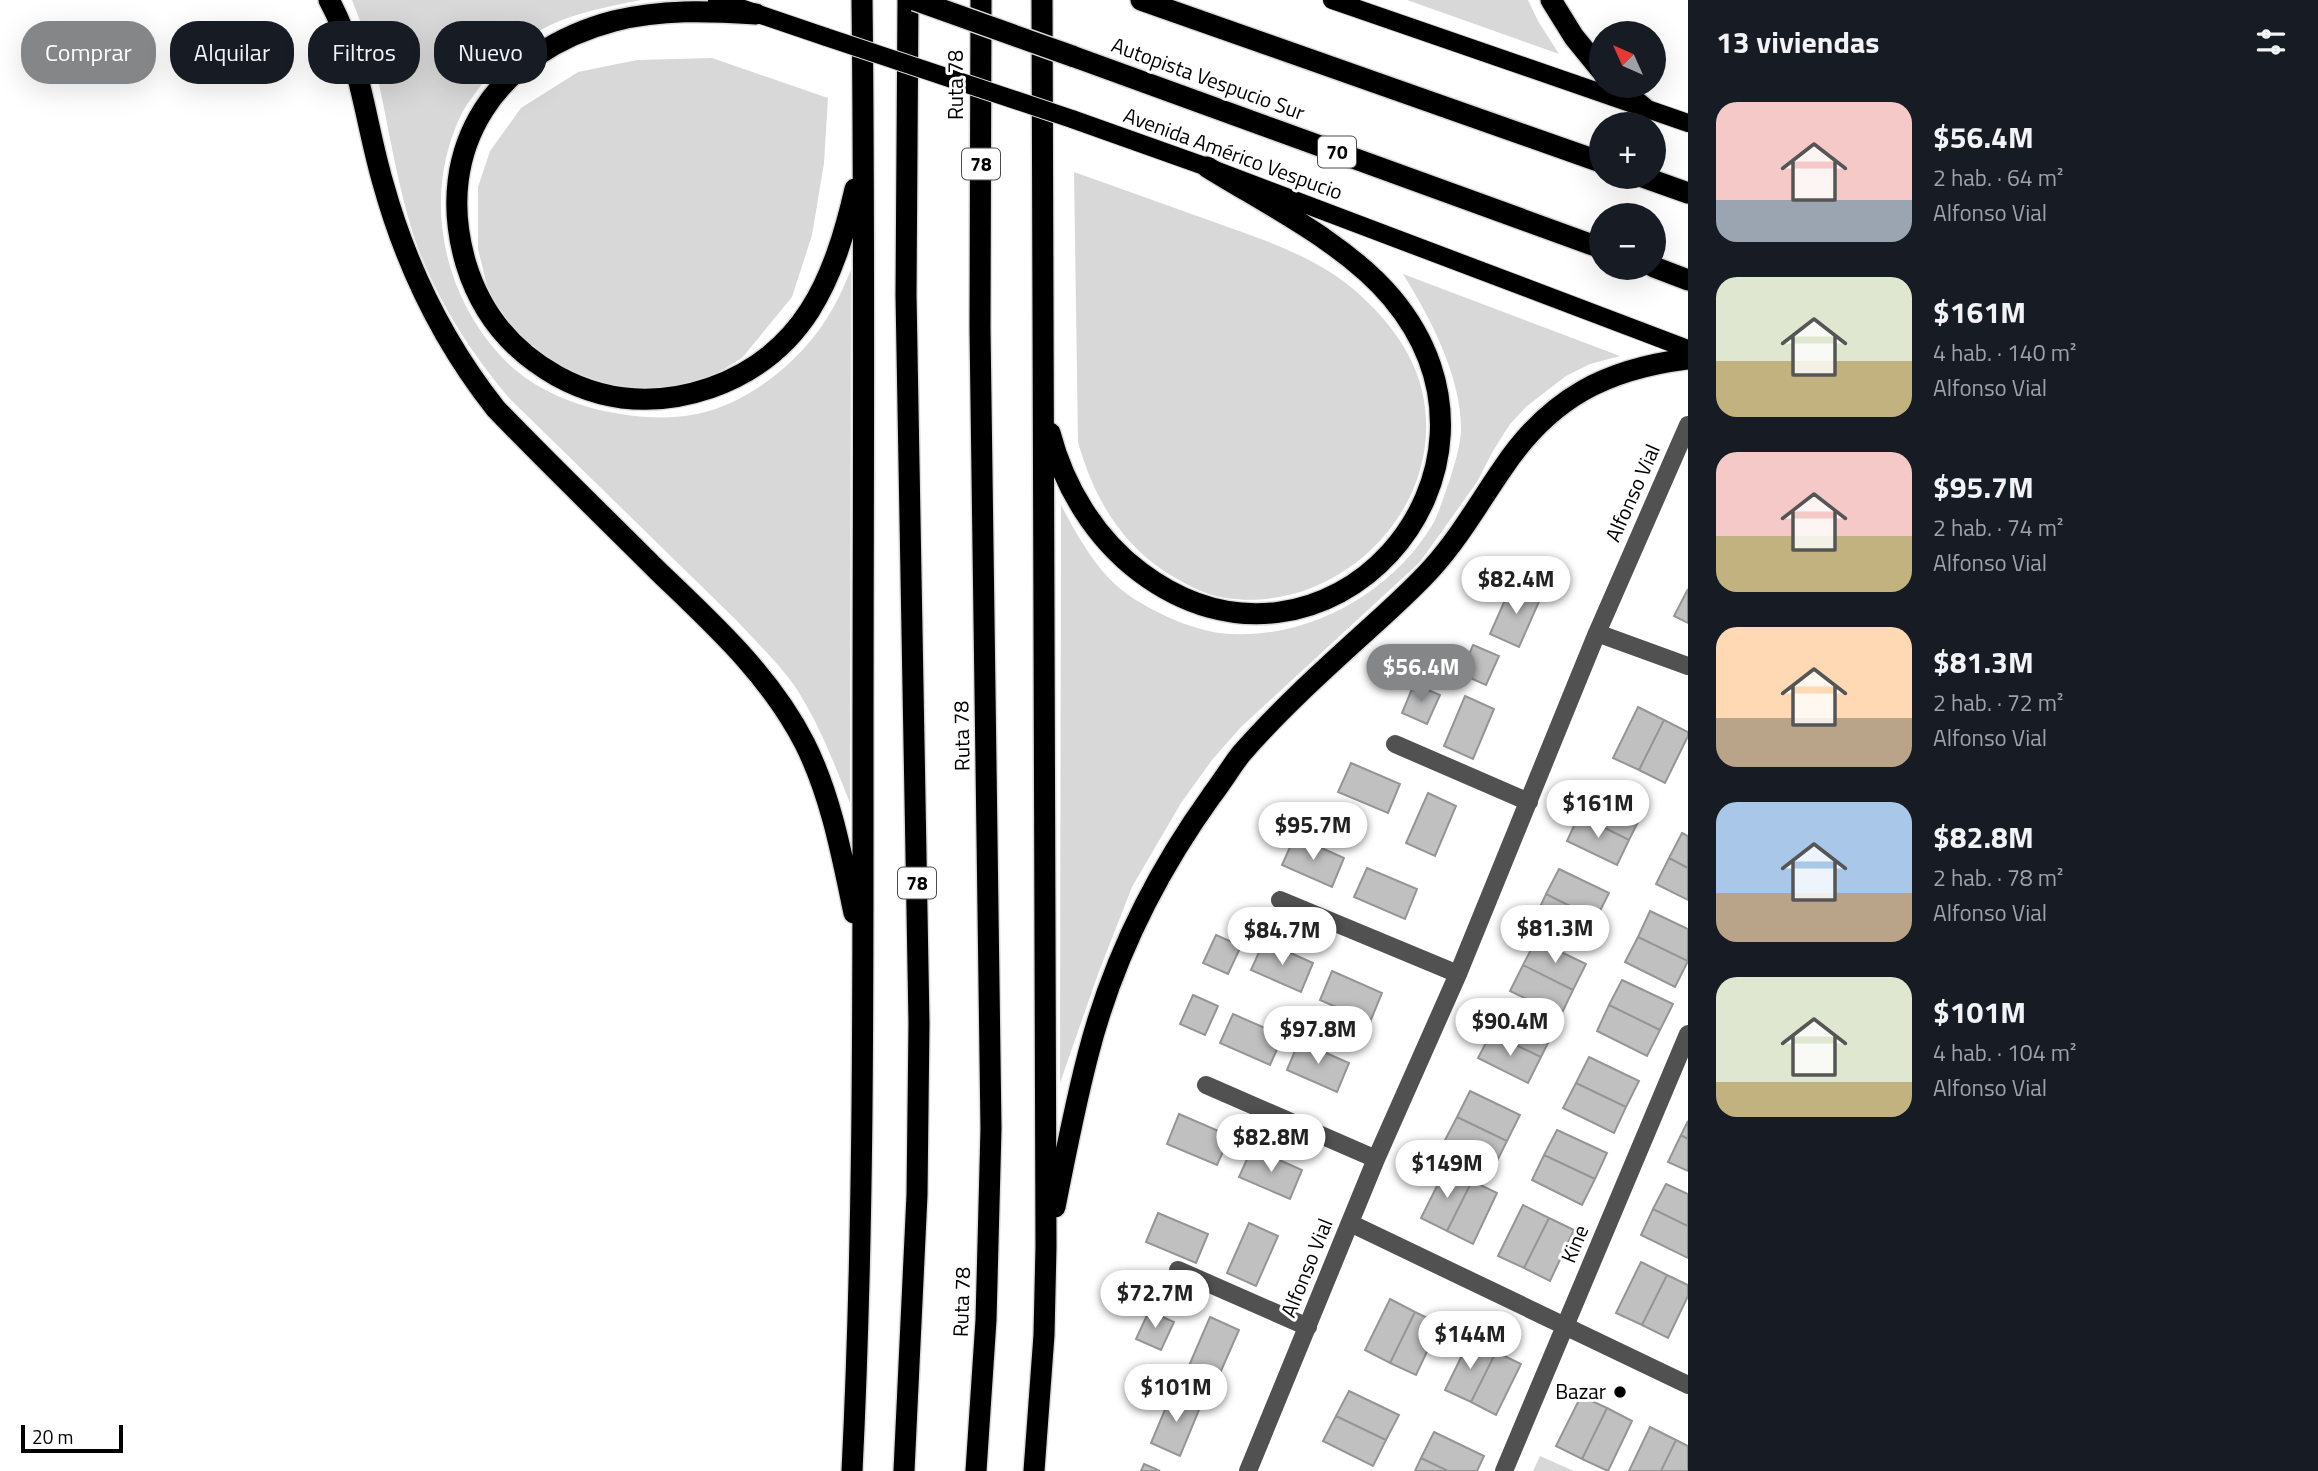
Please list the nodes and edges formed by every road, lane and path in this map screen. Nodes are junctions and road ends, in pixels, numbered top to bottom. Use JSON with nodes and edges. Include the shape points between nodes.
{"nodes":[{"id":1,"x":329,"y":0,"type":"edge"},
{"id":2,"x":717,"y":0,"type":"edge"},
{"id":3,"x":862,"y":0,"type":"edge"},
{"id":4,"x":908,"y":0,"type":"edge"},
{"id":5,"x":915,"y":0,"type":"edge"},
{"id":6,"x":981,"y":0,"type":"edge"},
{"id":7,"x":1042,"y":0,"type":"edge"},
{"id":8,"x":1141,"y":0,"type":"edge"},
{"id":9,"x":1332,"y":0,"type":"edge"},
{"id":10,"x":1551,"y":0,"type":"edge"},
{"id":11,"x":757,"y":13,"type":"junction"},
{"id":12,"x":1589,"y":55,"type":"edge"},
{"id":13,"x":1632,"y":98,"type":"edge"},
{"id":14,"x":1644,"y":108,"type":"junction"},
{"id":15,"x":1688,"y":123,"type":"edge"},
{"id":16,"x":864,"y":150,"type":"junction"},
{"id":17,"x":1589,"y":158,"type":"edge"},
{"id":18,"x":1207,"y":167,"type":"junction"},
{"id":19,"x":1666,"y":185,"type":"edge"},
{"id":20,"x":1688,"y":193,"type":"edge"},
{"id":21,"x":1589,"y":244,"type":"edge"},
{"id":22,"x":1666,"y":272,"type":"edge"},
{"id":23,"x":1688,"y":280,"type":"edge"},
{"id":24,"x":1688,"y":349,"type":"edge"},
{"id":25,"x":1688,"y":359,"type":"edge"},
{"id":26,"x":1044,"y":408,"type":"junction"},
{"id":27,"x":1688,"y":425,"type":"edge"},
{"id":28,"x":1597,"y":633,"type":"junction"},
{"id":29,"x":1688,"y":666,"type":"edge"},
{"id":30,"x":1395,"y":744,"type":"dead end"},
{"id":31,"x":1529,"y":802,"type":"junction"},
{"id":32,"x":1280,"y":900,"type":"dead end"},
{"id":33,"x":863,"y":953,"type":"junction"},
{"id":34,"x":1458,"y":974,"type":"junction"},
{"id":35,"x":1688,"y":1034,"type":"edge"},
{"id":36,"x":1206,"y":1085,"type":"dead end"},
{"id":37,"x":1377,"y":1160,"type":"junction"},
{"id":38,"x":1350,"y":1223,"type":"junction"},
{"id":39,"x":1046,"y":1247,"type":"junction"},
{"id":40,"x":1178,"y":1270,"type":"dead end"},
{"id":41,"x":1565,"y":1325,"type":"junction"},
{"id":42,"x":1308,"y":1327,"type":"junction"},
{"id":43,"x":1688,"y":1385,"type":"edge"},
{"id":44,"x":852,"y":1471,"type":"edge"},
{"id":45,"x":904,"y":1471,"type":"edge"},
{"id":46,"x":976,"y":1471,"type":"edge"},
{"id":47,"x":1034,"y":1471,"type":"edge"},
{"id":48,"x":1248,"y":1471,"type":"edge"},
{"id":49,"x":1504,"y":1471,"type":"edge"}],
"edges":[{"from":1,"to":33,"type":"highway","via":[[354,63],[402,245],[444,333],[496,409],[730,641],[778,699],[805,745],[825,794]]},
{"from":2,"to":11,"type":"main road","name":"Avenida Américo Vespucio"},
{"from":3,"to":16,"type":"highway"},
{"from":4,"to":45,"type":"highway","number":"78","via":[[906,295],[919,1023],[917,1195]]},
{"from":5,"to":21,"type":"highway","name":"Autopista Vespucio Sur","number":"70","bridge":true},
{"from":6,"to":46,"type":"highway","name":"Ruta 78","number":"78","via":[[980,328],[991,1129]]},
{"from":7,"to":26,"type":"highway"},
{"from":8,"to":17,"type":"highway"},
{"from":9,"to":14,"type":"main road"},
{"from":10,"to":12,"type":"highway"},
{"from":11,"to":16,"type":"highway","via":[[678,11],[615,21],[554,44],[501,85],[471,132],[457,183],[463,252],[475,289],[495,323],[534,361],[596,393],[633,400],[668,399],[735,378],[791,336],[818,298],[846,230]]},
{"from":11,"to":18,"type":"main road","name":"Avenida Américo Vespucio","bridge":true},
{"from":13,"to":14,"type":"highway"},
{"from":14,"to":15,"type":"main road"},
{"from":16,"to":33,"type":"highway"},
{"from":18,"to":24,"type":"main road","name":"Avenida Américo Vespucio"},
{"from":18,"to":26,"type":"highway","via":[[1364,270],[1417,332],[1435,382],[1441,428],[1437,465],[1414,522],[1388,556],[1323,601],[1266,614],[1204,605],[1148,578],[1098,531],[1063,472]]},
{"from":19,"to":20,"type":"highway"},
{"from":22,"to":23,"type":"highway"},
{"from":25,"to":39,"type":"highway","via":[[1613,377],[1548,415],[1516,450],[1432,568],[1240,756],[1176,847],[1117,968],[1088,1055]]},
{"from":26,"to":39,"type":"highway"},
{"from":27,"to":28,"type":"street","name":"Alfonso Vial"},
{"from":28,"to":29,"type":"street"},
{"from":28,"to":31,"type":"street","name":"Alfonso Vial"},
{"from":30,"to":31,"type":"street"},
{"from":31,"to":34,"type":"street","name":"Alfonso Vial"},
{"from":32,"to":34,"type":"street"},
{"from":33,"to":44,"type":"highway","via":[[859,1324]]},
{"from":34,"to":37,"type":"street","name":"Alfonso Vial"},
{"from":35,"to":41,"type":"street","name":"Kine"},
{"from":36,"to":37,"type":"street"},
{"from":37,"to":38,"type":"street","name":"Alfonso Vial"},
{"from":38,"to":41,"type":"street"},
{"from":38,"to":42,"type":"street","name":"Alfonso Vial"},
{"from":39,"to":47,"type":"highway"},
{"from":40,"to":42,"type":"street"},
{"from":41,"to":43,"type":"street"},
{"from":41,"to":49,"type":"street","name":"Kine"},
{"from":42,"to":48,"type":"street","name":"Alfonso Vial"}]}
